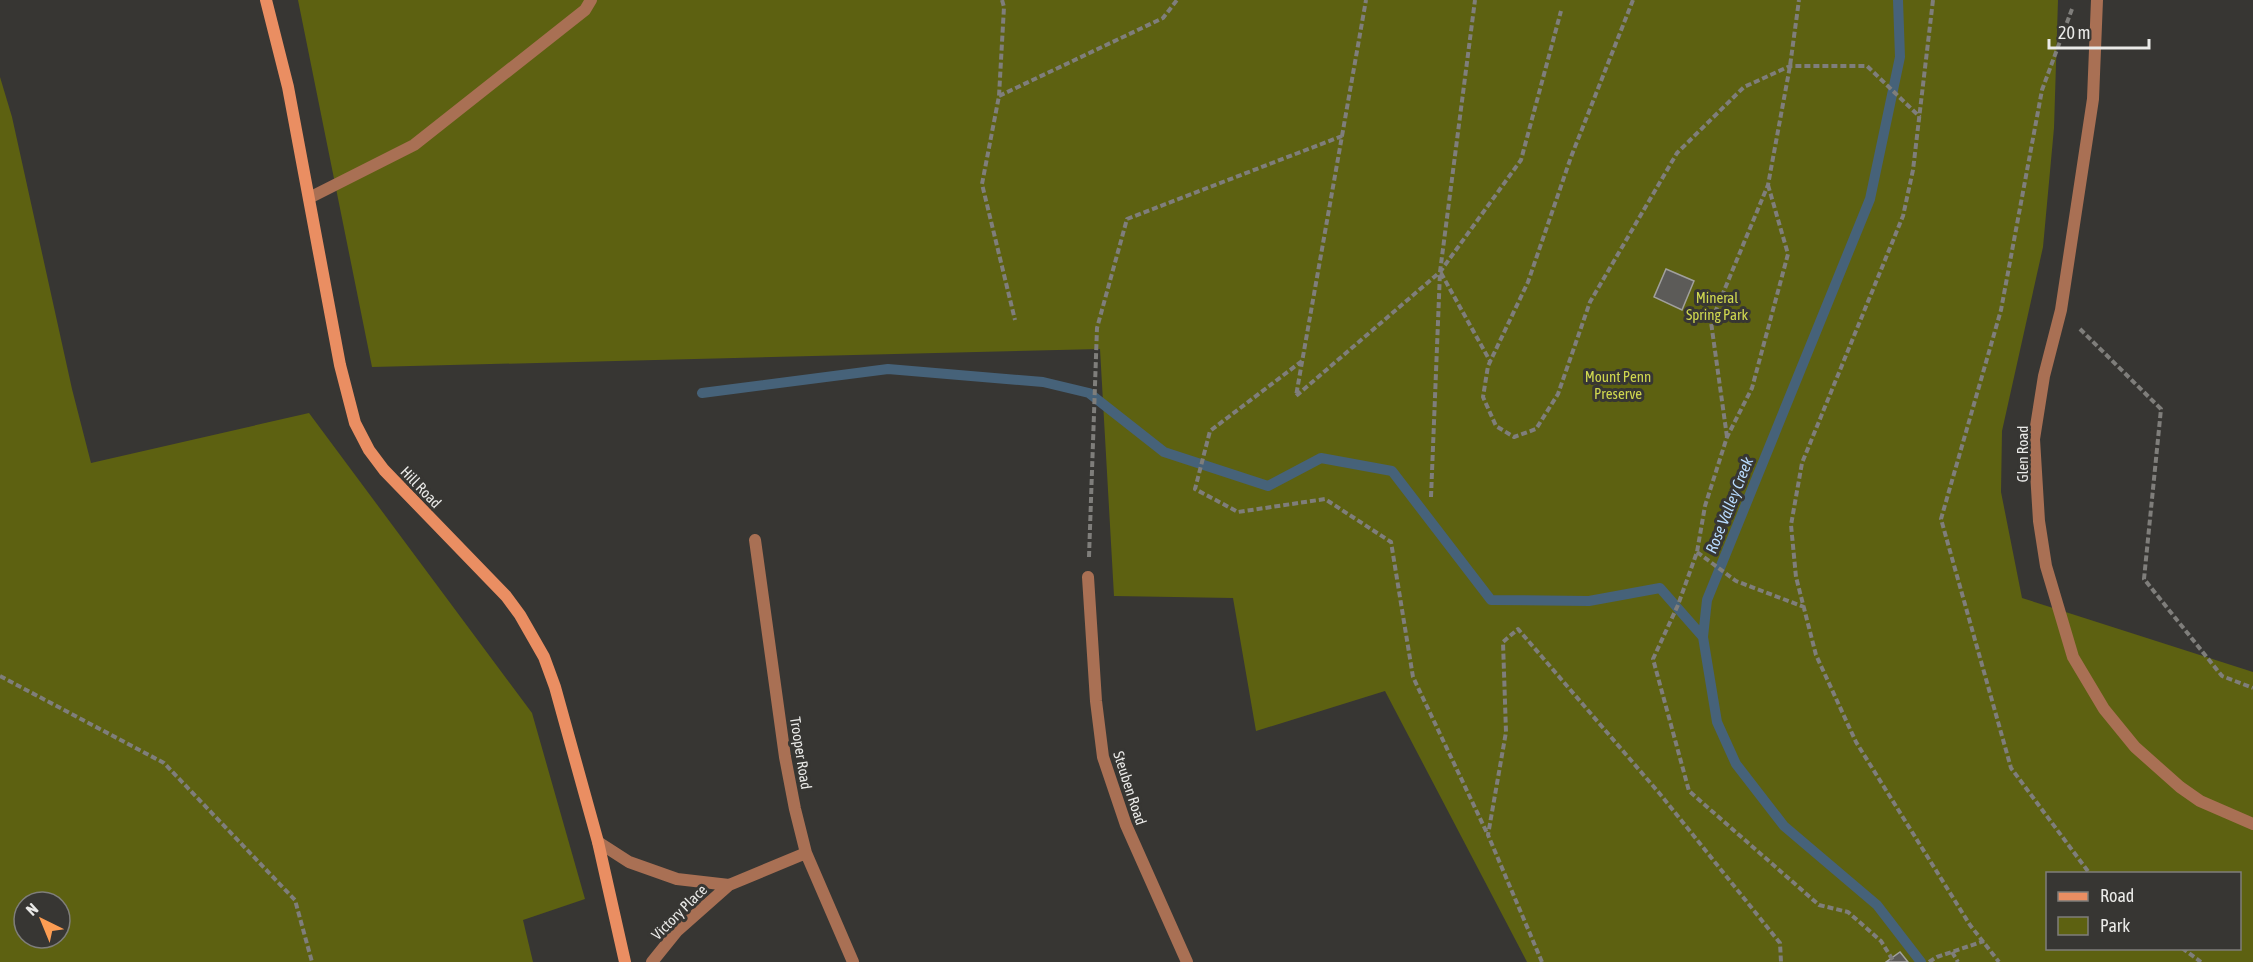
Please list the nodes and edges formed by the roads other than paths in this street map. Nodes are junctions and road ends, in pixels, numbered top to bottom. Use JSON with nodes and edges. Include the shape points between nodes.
{"nodes":[{"id":1,"x":266,"y":0,"type":"edge"},
{"id":2,"x":591,"y":0,"type":"edge"},
{"id":3,"x":2097,"y":0,"type":"edge"},
{"id":4,"x":309,"y":198,"type":"junction"},
{"id":5,"x":755,"y":540,"type":"dead end"},
{"id":6,"x":1088,"y":577,"type":"road end"},
{"id":7,"x":2253,"y":824,"type":"edge"},
{"id":8,"x":598,"y":843,"type":"junction"},
{"id":9,"x":806,"y":853,"type":"junction"},
{"id":10,"x":729,"y":885,"type":"junction"},
{"id":11,"x":625,"y":962,"type":"edge"},
{"id":12,"x":652,"y":962,"type":"edge"},
{"id":13,"x":852,"y":962,"type":"edge"},
{"id":14,"x":1187,"y":962,"type":"edge"}],
"edges":[{"from":1,"to":4,"type":"street","name":"Hill Road","via":[[288,87]]},
{"from":2,"to":4,"type":"street","via":[[585,10],[414,145]]},
{"from":3,"to":7,"type":"street","name":"Glen Road","via":[[2093,99],[2061,310],[2044,376],[2034,439],[2046,566],[2073,657],[2104,709],[2135,747],[2180,787],[2200,801]]},
{"from":4,"to":8,"type":"street","name":"Hill Road","via":[[340,365],[355,423],[384,470],[520,615],[551,677]]},
{"from":5,"to":9,"type":"street","name":"Trooper Road","via":[[785,757]]},
{"from":6,"to":14,"type":"street","name":"Steuben Road","via":[[1103,757],[1126,825]]},
{"from":8,"to":10,"type":"street","name":"Victory Place","via":[[629,862],[677,879]]},
{"from":8,"to":11,"type":"street","name":"Hill Road"},
{"from":9,"to":10,"type":"street","name":"Victory Place"},
{"from":9,"to":13,"type":"street","name":"Trooper Road"},
{"from":10,"to":12,"type":"street","name":"Victory Place","via":[[677,931]]}]}
